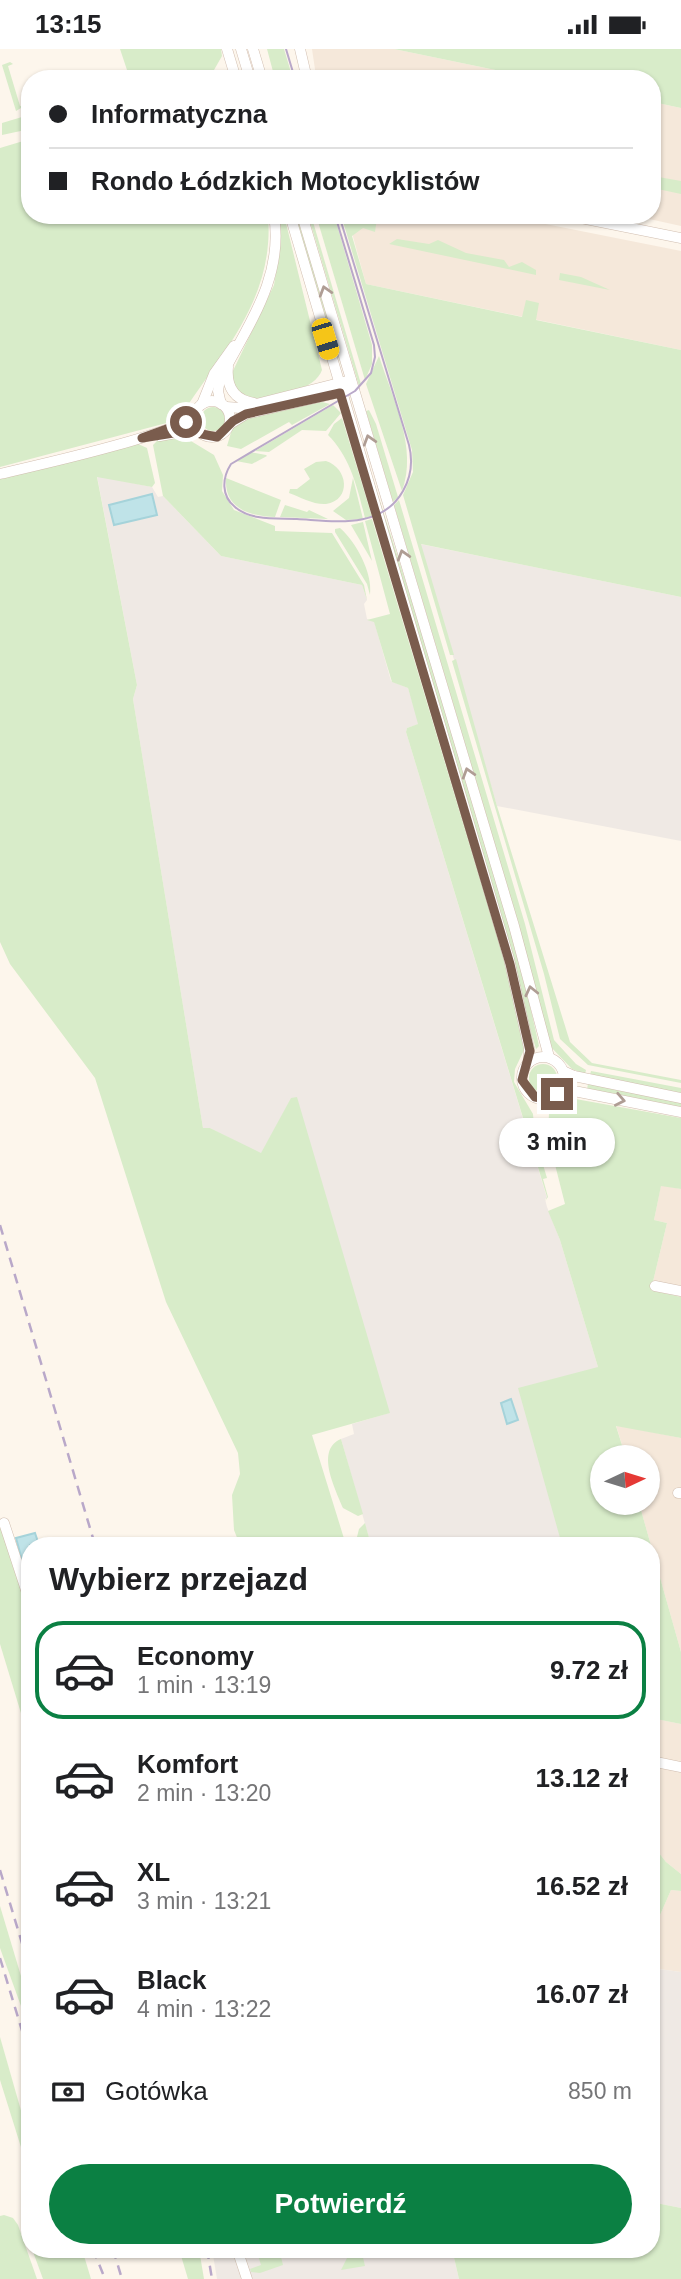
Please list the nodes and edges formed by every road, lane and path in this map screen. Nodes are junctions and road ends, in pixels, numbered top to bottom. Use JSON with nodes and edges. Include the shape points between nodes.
{"nodes":[{"id":1,"x":228,"y":49,"type":"edge"},
{"id":2,"x":241,"y":49,"type":"edge"},
{"id":3,"x":253,"y":49,"type":"edge"},
{"id":4,"x":300,"y":49,"type":"edge"},
{"id":5,"x":234,"y":70,"type":"edge"},
{"id":6,"x":247,"y":70,"type":"edge"},
{"id":7,"x":259,"y":70,"type":"edge"},
{"id":8,"x":305,"y":70,"type":"edge"},
{"id":9,"x":275,"y":224,"type":"edge"},
{"id":10,"x":293,"y":224,"type":"edge"},
{"id":11,"x":305,"y":224,"type":"edge"},
{"id":12,"x":611,"y":224,"type":"edge"},
{"id":13,"x":681,"y":238,"type":"edge"},
{"id":14,"x":242,"y":338,"type":"junction"},
{"id":15,"x":229,"y":364,"type":"junction"},
{"id":16,"x":353,"y":384,"type":"junction"},
{"id":17,"x":339,"y":388,"type":"junction"},
{"id":18,"x":202,"y":404,"type":"junction"},
{"id":19,"x":254,"y":404,"type":"junction"},
{"id":20,"x":224,"y":405,"type":"junction"},
{"id":21,"x":195,"y":414,"type":"junction"},
{"id":22,"x":230,"y":424,"type":"junction"},
{"id":23,"x":200,"y":432,"type":"junction"},
{"id":24,"x":142,"y":438,"type":"junction"},
{"id":25,"x":0,"y":474,"type":"edge"},
{"id":26,"x":549,"y":1057,"type":"junction"},
{"id":27,"x":529,"y":1062,"type":"junction"},
{"id":28,"x":563,"y":1071,"type":"junction"},
{"id":29,"x":559,"y":1092,"type":"junction"},
{"id":30,"x":681,"y":1098,"type":"edge"},
{"id":31,"x":681,"y":1112,"type":"edge"},
{"id":32,"x":655,"y":1286,"type":"dead end"},
{"id":33,"x":681,"y":1291,"type":"edge"},
{"id":34,"x":4,"y":1523,"type":"dead end"},
{"id":35,"x":21,"y":1575,"type":"edge"},
{"id":36,"x":660,"y":1763,"type":"edge"},
{"id":37,"x":681,"y":1767,"type":"edge"},
{"id":38,"x":240,"y":2258,"type":"edge"},
{"id":39,"x":247,"y":2279,"type":"edge"}],
"edges":[{"from":1,"to":5,"type":"street"},
{"from":2,"to":6,"type":"street"},
{"from":3,"to":7,"type":"street"},
{"from":4,"to":8,"type":"street"},
{"from":9,"to":14,"type":"street","via":[[272,272]]},
{"from":10,"to":17,"type":"street"},
{"from":16,"to":11,"type":"street","one_way":true},
{"from":12,"to":13,"type":"street"},
{"from":14,"to":15,"type":"street"},
{"from":14,"to":18,"type":"street","via":[[214,374]]},
{"from":15,"to":19,"type":"street","via":[[233,393]]},
{"from":15,"to":20,"type":"street","via":[[218,385]]},
{"from":16,"to":17,"type":"street"},
{"from":26,"to":16,"type":"street","one_way":true},
{"from":17,"to":19,"type":"street"},
{"from":17,"to":22,"type":"street","via":[[246,414]]},
{"from":17,"to":27,"type":"street","via":[[509,959]]},
{"from":18,"to":20,"type":"street"},
{"from":18,"to":21,"type":"street"},
{"from":19,"to":20,"type":"street","via":[[241,408]]},
{"from":20,"to":22,"type":"street"},
{"from":21,"to":23,"type":"street"},
{"from":21,"to":24,"type":"street","via":[[186,422]]},
{"from":22,"to":23,"type":"street","via":[[217,437]]},
{"from":23,"to":24,"type":"street"},
{"from":24,"to":25,"type":"street"},
{"from":26,"to":27,"type":"street"},
{"from":26,"to":28,"type":"street"},
{"from":27,"to":29,"type":"street","via":[[522,1080],[531,1095],[547,1099]]},
{"from":28,"to":29,"type":"street"},
{"from":28,"to":30,"type":"street"},
{"from":29,"to":31,"type":"street","one_way":true},
{"from":32,"to":33,"type":"street"},
{"from":34,"to":35,"type":"street"},
{"from":36,"to":37,"type":"street"},
{"from":38,"to":39,"type":"street"}]}
